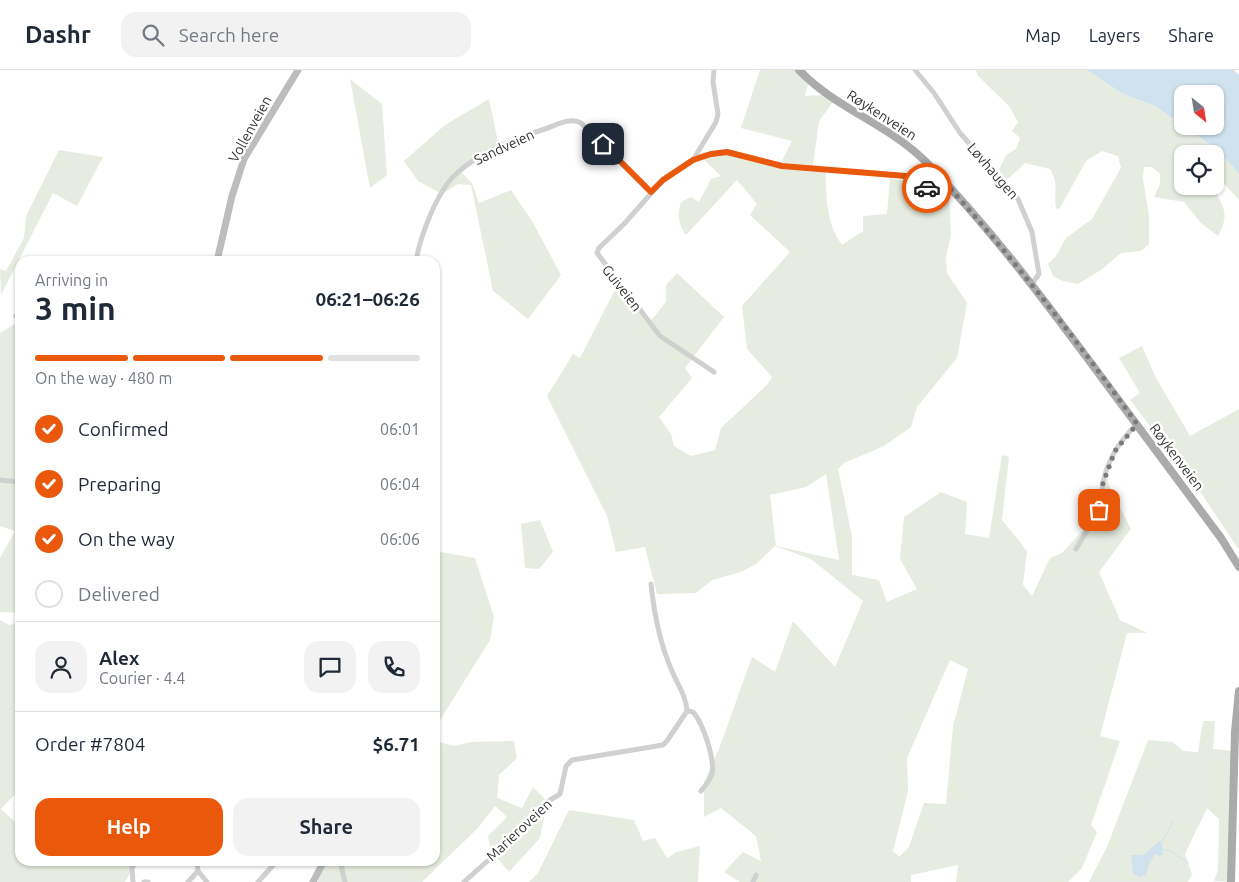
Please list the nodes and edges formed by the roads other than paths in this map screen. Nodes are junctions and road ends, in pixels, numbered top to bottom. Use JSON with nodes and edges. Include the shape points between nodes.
{"nodes":[{"id":1,"x":298,"y":70,"type":"edge"},
{"id":2,"x":714,"y":70,"type":"edge"},
{"id":3,"x":799,"y":70,"type":"edge"},
{"id":4,"x":915,"y":70,"type":"edge"},
{"id":5,"x":693,"y":160,"type":"junction"},
{"id":6,"x":950,"y":188,"type":"junction"},
{"id":7,"x":651,"y":192,"type":"junction"},
{"id":8,"x":218,"y":256,"type":"edge"},
{"id":9,"x":417,"y":256,"type":"edge"},
{"id":10,"x":1032,"y":284,"type":"junction"},
{"id":11,"x":714,"y":372,"type":"dead end"},
{"id":12,"x":1137,"y":424,"type":"junction"},
{"id":13,"x":0,"y":480,"type":"edge"},
{"id":14,"x":15,"y":482,"type":"edge"},
{"id":15,"x":1076,"y":549,"type":"dead end"},
{"id":16,"x":1239,"y":567,"type":"edge"},
{"id":17,"x":651,"y":584,"type":"dead end"},
{"id":18,"x":1239,"y":691,"type":"edge"},
{"id":19,"x":687,"y":711,"type":"junction"},
{"id":20,"x":701,"y":791,"type":"dead end"},
{"id":21,"x":133,"y":866,"type":"edge"},
{"id":22,"x":198,"y":866,"type":"edge"},
{"id":23,"x":272,"y":866,"type":"edge"},
{"id":24,"x":321,"y":866,"type":"edge"},
{"id":25,"x":341,"y":866,"type":"edge"},
{"id":26,"x":198,"y":871,"type":"junction"},
{"id":27,"x":756,"y":875,"type":"dead end"},
{"id":28,"x":133,"y":882,"type":"edge"},
{"id":29,"x":188,"y":882,"type":"edge"},
{"id":30,"x":207,"y":882,"type":"edge"},
{"id":31,"x":258,"y":882,"type":"edge"},
{"id":32,"x":313,"y":882,"type":"edge"},
{"id":33,"x":345,"y":882,"type":"edge"},
{"id":34,"x":464,"y":882,"type":"edge"},
{"id":35,"x":753,"y":882,"type":"edge"},
{"id":36,"x":1231,"y":882,"type":"edge"}],
"edges":[{"from":1,"to":8,"type":"main road","name":"Vollenveien","via":[[244,159]]},
{"from":2,"to":5,"type":"street","name":"Guiveien","via":[[718,114]]},
{"from":3,"to":6,"type":"main road","name":"Røykenveien","via":[[822,92],[902,140]]},
{"from":4,"to":10,"type":"street","name":"Løvhaugen","via":[[960,133],[1018,198],[1030,226],[1036,254],[1039,274]]},
{"from":5,"to":6,"type":"street","via":[[727,152],[782,166],[906,176],[937,193]]},
{"from":5,"to":7,"type":"street","name":"Guiveien"},
{"from":6,"to":10,"type":"main road","name":"Røykenveien"},
{"from":7,"to":9,"type":"street","name":"Sandveien","via":[[582,122],[568,120],[526,134],[456,174],[442,194],[423,234]]},
{"from":7,"to":11,"type":"street","name":"Guiveien","via":[[598,248],[598,256],[660,336]]},
{"from":10,"to":12,"type":"main road","name":"Røykenveien"},
{"from":12,"to":15,"type":"street","via":[[1115,451],[1103,483],[1099,510]]},
{"from":12,"to":16,"type":"main road","name":"Røykenveien","via":[[1222,538]]},
{"from":13,"to":14,"type":"street"},
{"from":17,"to":19,"type":"street","via":[[659,628],[672,672],[684,692]]},
{"from":18,"to":36,"type":"main road"},
{"from":19,"to":20,"type":"street","via":[[693,712],[702,725],[711,759],[712,774]]},
{"from":19,"to":34,"type":"street","name":"Marieroveien","via":[[663,745],[572,760],[566,766],[560,794],[545,803]]},
{"from":21,"to":28,"type":"street"},
{"from":22,"to":26,"type":"street"},
{"from":23,"to":31,"type":"street"},
{"from":24,"to":32,"type":"main road"},
{"from":25,"to":33,"type":"street"},
{"from":26,"to":29,"type":"street"},
{"from":26,"to":30,"type":"street"},
{"from":27,"to":35,"type":"street"}]}
